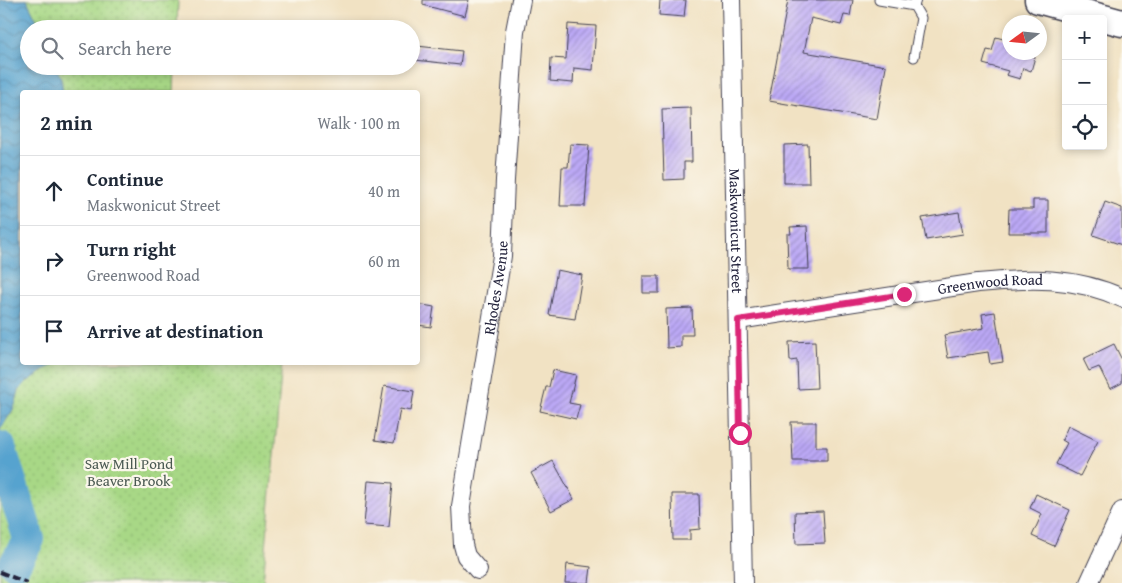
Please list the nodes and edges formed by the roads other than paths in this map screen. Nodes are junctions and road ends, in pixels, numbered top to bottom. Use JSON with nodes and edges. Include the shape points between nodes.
{"nodes":[{"id":1,"x":521,"y":0,"type":"edge"},
{"id":2,"x":731,"y":0,"type":"edge"},
{"id":3,"x":879,"y":0,"type":"edge"},
{"id":4,"x":1038,"y":0,"type":"edge"},
{"id":5,"x":915,"y":3,"type":"edge"},
{"id":6,"x":1122,"y":24,"type":"edge"},
{"id":7,"x":914,"y":57,"type":"dead end"},
{"id":8,"x":1122,"y":298,"type":"edge"},
{"id":9,"x":738,"y":320,"type":"junction"},
{"id":10,"x":1122,"y":511,"type":"edge"},
{"id":11,"x":478,"y":570,"type":"dead end"},
{"id":12,"x":743,"y":583,"type":"edge"},
{"id":13,"x":1089,"y":583,"type":"edge"}],
"edges":[{"from":1,"to":11,"type":"street","name":"Rhodes Avenue","via":[[515,31],[502,256],[461,506],[466,556]]},
{"from":2,"to":9,"type":"street","name":"Maskwonicut Street"},
{"from":3,"to":5,"type":"lane"},
{"from":4,"to":6,"type":"main road"},
{"from":5,"to":7,"type":"lane","via":[[921,18]]},
{"from":8,"to":9,"type":"street","name":"Greenwood Road","via":[[1082,283],[1017,279]]},
{"from":9,"to":12,"type":"street","name":"Maskwonicut Street"},
{"from":10,"to":13,"type":"street"}]}
